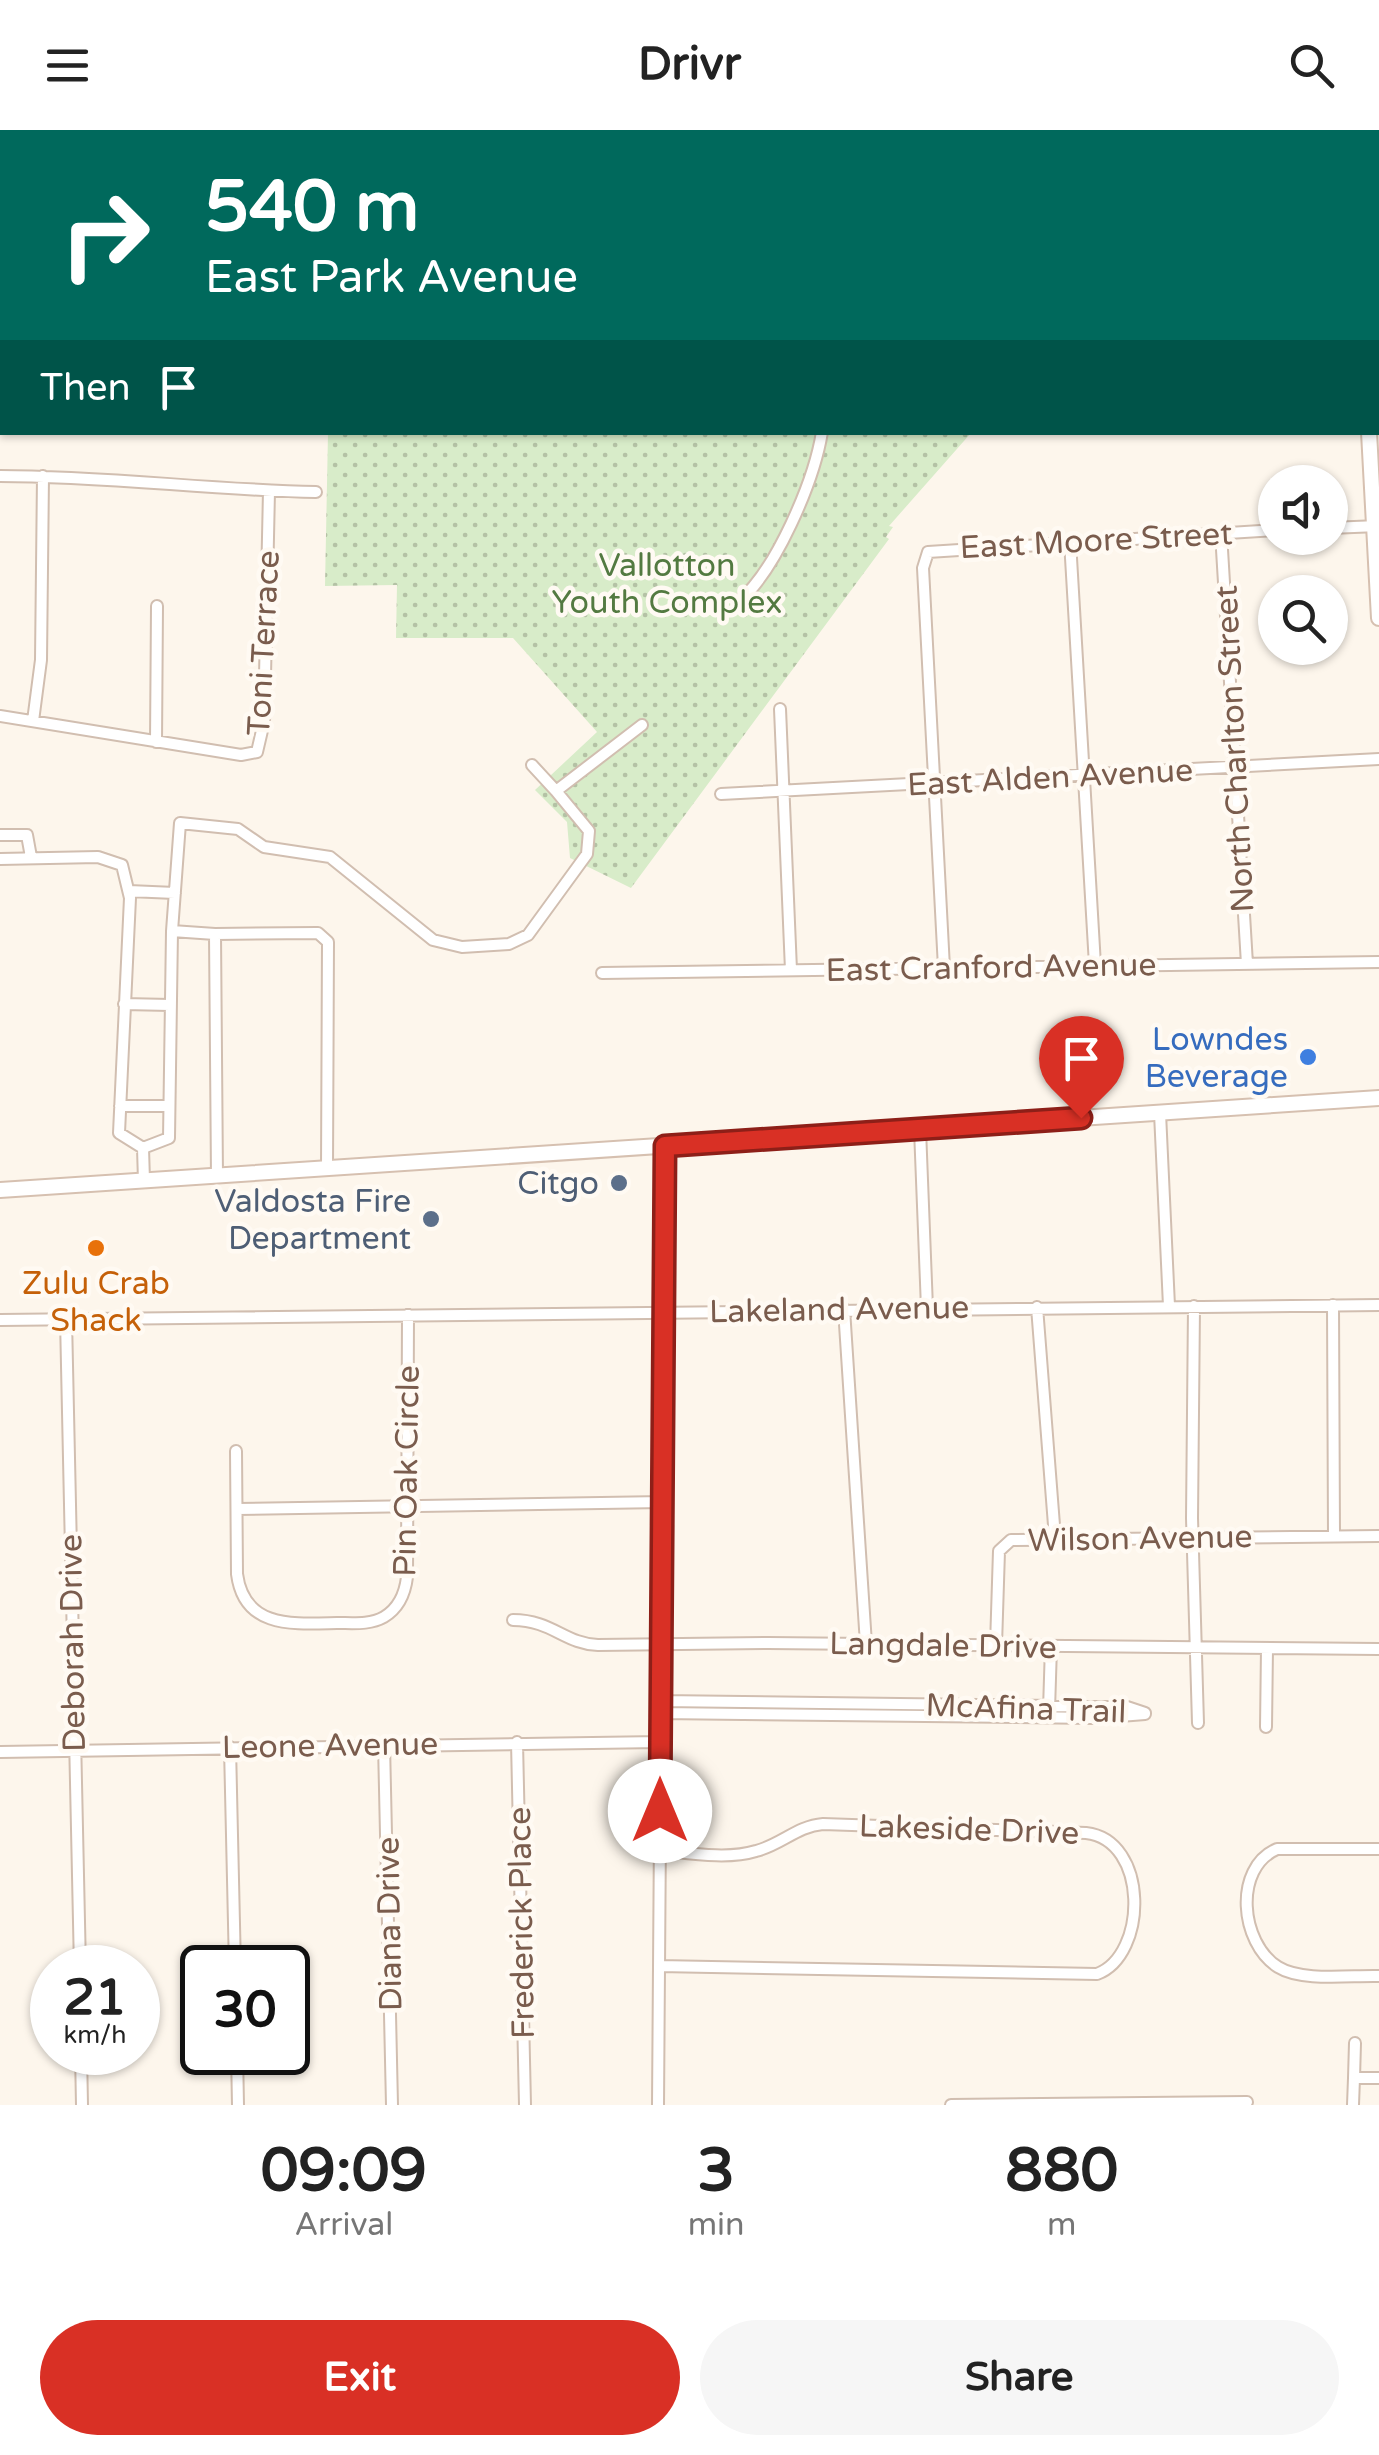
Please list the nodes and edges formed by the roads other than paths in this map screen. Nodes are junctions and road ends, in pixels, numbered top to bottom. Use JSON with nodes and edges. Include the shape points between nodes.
{"nodes":[{"id":1,"x":821,"y":435,"type":"edge"},
{"id":2,"x":1369,"y":435,"type":"edge"},
{"id":3,"x":0,"y":476,"type":"edge"},
{"id":4,"x":43,"y":476,"type":"junction"},
{"id":5,"x":268,"y":492,"type":"junction"},
{"id":6,"x":316,"y":492,"type":"dead end"},
{"id":7,"x":1376,"y":526,"type":"edge"},
{"id":8,"x":1348,"y":527,"type":"edge"},
{"id":9,"x":1258,"y":531,"type":"edge"},
{"id":10,"x":1221,"y":534,"type":"junction"},
{"id":11,"x":1070,"y":541,"type":"junction"},
{"id":12,"x":738,"y":602,"type":"dead end"},
{"id":13,"x":157,"y":606,"type":"dead end"},
{"id":14,"x":1379,"y":618,"type":"edge"},
{"id":15,"x":780,"y":709,"type":"dead end"},
{"id":16,"x":0,"y":716,"type":"edge"},
{"id":17,"x":34,"y":721,"type":"junction"},
{"id":18,"x":642,"y":725,"type":"dead end"},
{"id":19,"x":156,"y":742,"type":"junction"},
{"id":20,"x":1379,"y":759,"type":"edge"},
{"id":21,"x":532,"y":765,"type":"dead end"},
{"id":22,"x":1237,"y":767,"type":"junction"},
{"id":23,"x":1084,"y":776,"type":"junction"},
{"id":24,"x":934,"y":783,"type":"junction"},
{"id":25,"x":556,"y":791,"type":"junction"},
{"id":26,"x":783,"y":791,"type":"junction"},
{"id":27,"x":720,"y":794,"type":"dead end"},
{"id":28,"x":0,"y":835,"type":"edge"},
{"id":29,"x":31,"y":857,"type":"junction"},
{"id":30,"x":0,"y":859,"type":"edge"},
{"id":31,"x":129,"y":891,"type":"junction"},
{"id":32,"x":174,"y":893,"type":"junction"},
{"id":33,"x":172,"y":931,"type":"junction"},
{"id":34,"x":216,"y":934,"type":"junction"},
{"id":35,"x":1379,"y":962,"type":"edge"},
{"id":36,"x":1247,"y":964,"type":"junction"},
{"id":37,"x":1095,"y":966,"type":"junction"},
{"id":38,"x":944,"y":968,"type":"junction"},
{"id":39,"x":791,"y":970,"type":"junction"},
{"id":40,"x":602,"y":973,"type":"dead end"},
{"id":41,"x":124,"y":1004,"type":"junction"},
{"id":42,"x":170,"y":1005,"type":"junction"},
{"id":43,"x":1379,"y":1098,"type":"edge"},
{"id":44,"x":120,"y":1106,"type":"junction"},
{"id":45,"x":170,"y":1106,"type":"junction"},
{"id":46,"x":1160,"y":1113,"type":"junction"},
{"id":47,"x":920,"y":1129,"type":"junction"},
{"id":48,"x":665,"y":1146,"type":"junction"},
{"id":49,"x":143,"y":1148,"type":"junction"},
{"id":50,"x":327,"y":1169,"type":"junction"},
{"id":51,"x":216,"y":1176,"type":"junction"},
{"id":52,"x":144,"y":1181,"type":"junction"},
{"id":53,"x":0,"y":1190,"type":"edge"},
{"id":54,"x":1379,"y":1305,"type":"edge"},
{"id":55,"x":1170,"y":1306,"type":"junction"},
{"id":56,"x":1194,"y":1306,"type":"junction"},
{"id":57,"x":1332,"y":1306,"type":"junction"},
{"id":58,"x":1036,"y":1307,"type":"junction"},
{"id":59,"x":927,"y":1308,"type":"junction"},
{"id":60,"x":844,"y":1309,"type":"junction"},
{"id":61,"x":664,"y":1312,"type":"junction"},
{"id":62,"x":408,"y":1315,"type":"junction"},
{"id":63,"x":66,"y":1319,"type":"junction"},
{"id":64,"x":0,"y":1320,"type":"edge"},
{"id":65,"x":236,"y":1451,"type":"dead end"},
{"id":66,"x":662,"y":1502,"type":"junction"},
{"id":67,"x":410,"y":1506,"type":"junction"},
{"id":68,"x":236,"y":1509,"type":"junction"},
{"id":69,"x":1334,"y":1536,"type":"junction"},
{"id":70,"x":1379,"y":1536,"type":"edge"},
{"id":71,"x":1055,"y":1538,"type":"junction"},
{"id":72,"x":1193,"y":1538,"type":"junction"},
{"id":73,"x":513,"y":1620,"type":"dead end"},
{"id":74,"x":866,"y":1644,"type":"junction"},
{"id":75,"x":661,"y":1646,"type":"junction"},
{"id":76,"x":996,"y":1646,"type":"junction"},
{"id":77,"x":1051,"y":1646,"type":"junction"},
{"id":78,"x":1196,"y":1648,"type":"junction"},
{"id":79,"x":1267,"y":1648,"type":"junction"},
{"id":80,"x":1379,"y":1650,"type":"edge"},
{"id":81,"x":661,"y":1707,"type":"junction"},
{"id":82,"x":1049,"y":1711,"type":"junction"},
{"id":83,"x":1095,"y":1712,"type":"dead end"},
{"id":84,"x":1198,"y":1723,"type":"dead end"},
{"id":85,"x":1266,"y":1727,"type":"dead end"},
{"id":86,"x":517,"y":1742,"type":"junction"},
{"id":87,"x":660,"y":1742,"type":"junction"},
{"id":88,"x":384,"y":1744,"type":"junction"},
{"id":89,"x":230,"y":1747,"type":"junction"},
{"id":90,"x":74,"y":1750,"type":"junction"},
{"id":91,"x":0,"y":1752,"type":"edge"},
{"id":92,"x":1379,"y":1849,"type":"edge"},
{"id":93,"x":660,"y":1850,"type":"junction"},
{"id":94,"x":79,"y":1945,"type":"edge"},
{"id":95,"x":234,"y":1945,"type":"edge"},
{"id":96,"x":659,"y":1966,"type":"junction"},
{"id":97,"x":1379,"y":1976,"type":"edge"},
{"id":98,"x":1355,"y":2043,"type":"dead end"},
{"id":99,"x":82,"y":2075,"type":"edge"},
{"id":100,"x":237,"y":2075,"type":"edge"},
{"id":101,"x":1354,"y":2078,"type":"junction"},
{"id":102,"x":1379,"y":2078,"type":"edge"},
{"id":103,"x":1248,"y":2102,"type":"dead end"},
{"id":104,"x":82,"y":2105,"type":"edge"},
{"id":105,"x":238,"y":2105,"type":"edge"},
{"id":106,"x":392,"y":2105,"type":"edge"},
{"id":107,"x":525,"y":2105,"type":"edge"},
{"id":108,"x":658,"y":2105,"type":"edge"},
{"id":109,"x":951,"y":2105,"type":"edge"},
{"id":110,"x":1061,"y":2105,"type":"edge"},
{"id":111,"x":1354,"y":2105,"type":"edge"}],
"edges":[{"from":1,"to":12,"type":"street","via":[[794,514],[758,582]]},
{"from":2,"to":7,"type":"main road"},
{"from":3,"to":4,"type":"street"},
{"from":4,"to":5,"type":"street"},
{"from":4,"to":17,"type":"street"},
{"from":5,"to":6,"type":"street"},
{"from":5,"to":19,"type":"street","name":"Toni Terrace","via":[[261,747],[241,755]]},
{"from":7,"to":8,"type":"street"},
{"from":7,"to":14,"type":"main road"},
{"from":9,"to":10,"type":"street","name":"East Moore Street"},
{"from":10,"to":11,"type":"street","name":"East Moore Street"},
{"from":10,"to":22,"type":"street","name":"North Charlton Street"},
{"from":11,"to":23,"type":"street"},
{"from":11,"to":24,"type":"street","name":"East Moore Street","via":[[935,548],[923,561]]},
{"from":13,"to":19,"type":"street"},
{"from":15,"to":26,"type":"street"},
{"from":16,"to":17,"type":"street"},
{"from":17,"to":19,"type":"street"},
{"from":18,"to":25,"type":"street"},
{"from":20,"to":22,"type":"street","name":"East Alden Avenue"},
{"from":21,"to":25,"type":"street"},
{"from":22,"to":23,"type":"street","name":"East Alden Avenue"},
{"from":22,"to":36,"type":"street","name":"North Charlton Street"},
{"from":23,"to":24,"type":"street","name":"East Alden Avenue"},
{"from":23,"to":37,"type":"street"},
{"from":24,"to":26,"type":"street","name":"East Alden Avenue"},
{"from":24,"to":38,"type":"street"},
{"from":25,"to":32,"type":"street","via":[[589,830],[587,854],[528,936],[508,944],[462,947],[433,940],[330,856],[264,847],[238,829],[180,823]]},
{"from":26,"to":27,"type":"street","name":"East Alden Avenue"},
{"from":26,"to":39,"type":"street"},
{"from":28,"to":29,"type":"street","via":[[27,835]]},
{"from":29,"to":30,"type":"street"},
{"from":29,"to":31,"type":"street","via":[[98,856],[122,865]]},
{"from":31,"to":32,"type":"street"},
{"from":31,"to":41,"type":"street"},
{"from":32,"to":33,"type":"street"},
{"from":33,"to":34,"type":"street"},
{"from":33,"to":42,"type":"street"},
{"from":34,"to":50,"type":"street","via":[[318,934],[328,942]]},
{"from":34,"to":51,"type":"street"},
{"from":35,"to":36,"type":"street","name":"East Cranford Avenue"},
{"from":36,"to":37,"type":"street","name":"East Cranford Avenue"},
{"from":37,"to":38,"type":"street","name":"East Cranford Avenue"},
{"from":38,"to":39,"type":"street","name":"East Cranford Avenue"},
{"from":39,"to":40,"type":"street","name":"East Cranford Avenue"},
{"from":41,"to":42,"type":"street"},
{"from":41,"to":44,"type":"street"},
{"from":42,"to":45,"type":"street"},
{"from":43,"to":46,"type":"main road"},
{"from":44,"to":45,"type":"street"},
{"from":44,"to":49,"type":"street","via":[[119,1133]]},
{"from":45,"to":49,"type":"street","via":[[169,1138]]},
{"from":46,"to":47,"type":"main road"},
{"from":46,"to":55,"type":"street"},
{"from":47,"to":48,"type":"main road"},
{"from":47,"to":59,"type":"street"},
{"from":48,"to":50,"type":"main road"},
{"from":48,"to":61,"type":"street"},
{"from":49,"to":52,"type":"street"},
{"from":50,"to":51,"type":"main road"},
{"from":51,"to":52,"type":"main road"},
{"from":52,"to":53,"type":"main road"},
{"from":54,"to":57,"type":"street","name":"Lakeland Avenue"},
{"from":55,"to":56,"type":"street","name":"Lakeland Avenue"},
{"from":55,"to":58,"type":"street","name":"Lakeland Avenue"},
{"from":56,"to":57,"type":"street","name":"Lakeland Avenue"},
{"from":56,"to":72,"type":"street"},
{"from":57,"to":69,"type":"street"},
{"from":58,"to":59,"type":"street","name":"Lakeland Avenue"},
{"from":58,"to":71,"type":"street"},
{"from":59,"to":60,"type":"street","name":"Lakeland Avenue"},
{"from":60,"to":61,"type":"street","name":"Lakeland Avenue"},
{"from":60,"to":74,"type":"street"},
{"from":61,"to":62,"type":"street","name":"Lakeland Avenue"},
{"from":61,"to":66,"type":"street"},
{"from":62,"to":63,"type":"street","name":"Lakeland Avenue"},
{"from":62,"to":67,"type":"street","name":"Pin Oak Circle"},
{"from":63,"to":64,"type":"street","name":"Lakeland Avenue"},
{"from":63,"to":90,"type":"street","name":"Deborah Drive"},
{"from":65,"to":68,"type":"street"},
{"from":66,"to":67,"type":"street"},
{"from":66,"to":75,"type":"street"},
{"from":67,"to":68,"type":"street"},
{"from":67,"to":68,"type":"street","name":"Pin Oak Circle","via":[[406,1586],[396,1608],[368,1622],[310,1624],[271,1621],[246,1601],[237,1574]]},
{"from":69,"to":70,"type":"street","name":"Wilson Avenue"},
{"from":69,"to":72,"type":"street","name":"Wilson Avenue"},
{"from":71,"to":72,"type":"street","name":"Wilson Avenue"},
{"from":71,"to":76,"type":"street","name":"Wilson Avenue","via":[[1012,1540],[999,1551]]},
{"from":72,"to":78,"type":"street"},
{"from":73,"to":75,"type":"street","name":"Langdale Drive","via":[[540,1622],[589,1645]]},
{"from":74,"to":75,"type":"street","name":"Langdale Drive"},
{"from":74,"to":76,"type":"street","name":"Langdale Drive"},
{"from":75,"to":81,"type":"street"},
{"from":76,"to":77,"type":"street","name":"Langdale Drive"},
{"from":77,"to":78,"type":"street","name":"Langdale Drive"},
{"from":77,"to":82,"type":"street"},
{"from":78,"to":79,"type":"street","name":"Langdale Drive"},
{"from":78,"to":84,"type":"street"},
{"from":79,"to":80,"type":"street","name":"Langdale Drive"},
{"from":79,"to":85,"type":"street"},
{"from":81,"to":82,"type":"street","name":"McAfina Trail"},
{"from":81,"to":87,"type":"street"},
{"from":82,"to":83,"type":"street","name":"McAfina Trail"},
{"from":86,"to":87,"type":"street","name":"Leone Avenue"},
{"from":86,"to":88,"type":"street","name":"Leone Avenue"},
{"from":86,"to":107,"type":"street","name":"Frederick Place"},
{"from":87,"to":93,"type":"street"},
{"from":88,"to":89,"type":"street","name":"Leone Avenue"},
{"from":88,"to":106,"type":"street","name":"Diana Drive"},
{"from":89,"to":90,"type":"street","name":"Leone Avenue"},
{"from":89,"to":95,"type":"street"},
{"from":90,"to":91,"type":"street","name":"Leone Avenue"},
{"from":90,"to":94,"type":"street","name":"Deborah Drive"},
{"from":92,"to":97,"type":"street","via":[[1277,1848],[1251,1871],[1246,1896],[1258,1939],[1278,1967]]},
{"from":93,"to":96,"type":"street"},
{"from":93,"to":96,"type":"street","name":"Lakeside Drive","via":[[747,1854],[823,1824],[1086,1833],[1104,1837],[1124,1854],[1132,1883],[1128,1943],[1097,1974]]},
{"from":96,"to":108,"type":"street"},
{"from":98,"to":101,"type":"street"},
{"from":99,"to":104,"type":"street"},
{"from":100,"to":105,"type":"street"},
{"from":101,"to":102,"type":"street"},
{"from":101,"to":111,"type":"street"},
{"from":103,"to":110,"type":"street"},
{"from":109,"to":110,"type":"street"}]}
